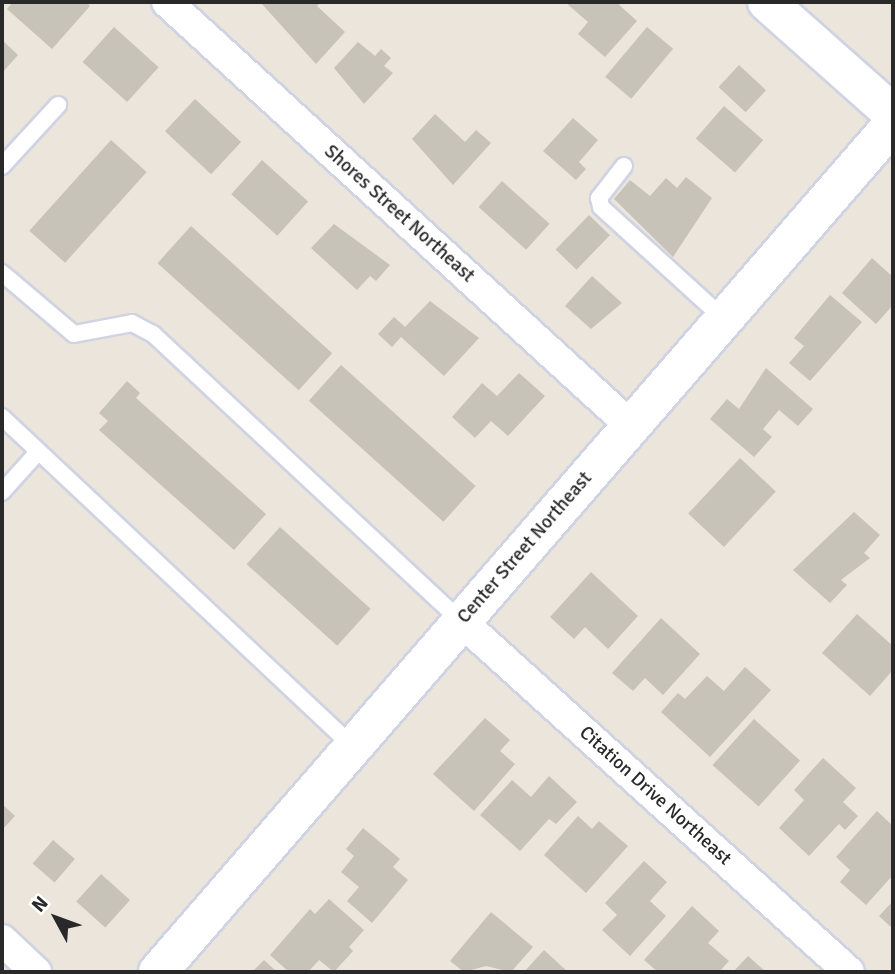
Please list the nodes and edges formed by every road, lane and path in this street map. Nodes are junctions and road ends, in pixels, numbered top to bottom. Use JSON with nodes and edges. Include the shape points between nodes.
{"nodes":[{"id":1,"x":167,"y":2,"type":"edge"},
{"id":2,"x":767,"y":2,"type":"edge"},
{"id":3,"x":58,"y":105,"type":"dead end"},
{"id":4,"x":893,"y":114,"type":"edge"},
{"id":5,"x":893,"y":124,"type":"edge"},
{"id":6,"x":2,"y":166,"type":"edge"},
{"id":7,"x":624,"y":166,"type":"dead end"},
{"id":8,"x":2,"y":273,"type":"edge"},
{"id":9,"x":724,"y":319,"type":"junction"},
{"id":10,"x":2,"y":418,"type":"edge"},
{"id":11,"x":631,"y":426,"type":"junction"},
{"id":12,"x":38,"y":452,"type":"junction"},
{"id":13,"x":2,"y":492,"type":"edge"},
{"id":14,"x":461,"y":621,"type":"junction"},
{"id":15,"x":352,"y":746,"type":"junction"},
{"id":16,"x":2,"y":940,"type":"edge"},
{"id":17,"x":36,"y":972,"type":"edge"},
{"id":18,"x":158,"y":972,"type":"edge"},
{"id":19,"x":849,"y":972,"type":"edge"}],
"edges":[{"from":1,"to":11,"type":"street","name":"Shores Street Northeast"},
{"from":2,"to":4,"type":"main road"},
{"from":3,"to":6,"type":"lane"},
{"from":5,"to":9,"type":"main road","name":"Center Street Northeast"},
{"from":7,"to":9,"type":"lane","via":[[599,198],[601,206]]},
{"from":8,"to":14,"type":"lane","via":[[74,334],[132,323],[153,334]]},
{"from":9,"to":11,"type":"main road","name":"Center Street Northeast"},
{"from":10,"to":12,"type":"lane"},
{"from":11,"to":14,"type":"main road","name":"Center Street Northeast"},
{"from":12,"to":13,"type":"lane"},
{"from":12,"to":15,"type":"lane"},
{"from":14,"to":15,"type":"main road","name":"Center Street Northeast"},
{"from":14,"to":19,"type":"street","name":"Citation Drive Northeast"},
{"from":15,"to":18,"type":"main road","name":"Center Street Northeast"},
{"from":16,"to":17,"type":"street"}]}
